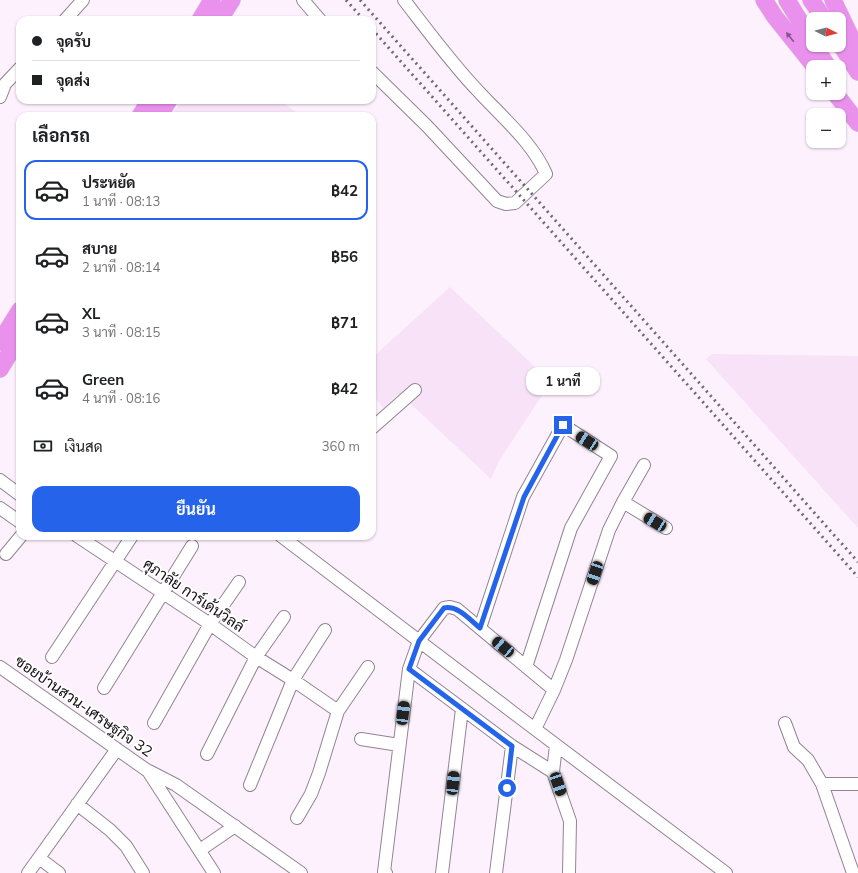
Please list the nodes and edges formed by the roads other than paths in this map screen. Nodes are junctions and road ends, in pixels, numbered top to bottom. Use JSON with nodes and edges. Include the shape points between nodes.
{"nodes":[{"id":1,"x":83,"y":0,"type":"edge"},
{"id":2,"x":212,"y":0,"type":"edge"},
{"id":3,"x":232,"y":0,"type":"edge"},
{"id":4,"x":303,"y":0,"type":"edge"},
{"id":5,"x":404,"y":0,"type":"edge"},
{"id":6,"x":764,"y":0,"type":"edge"},
{"id":7,"x":787,"y":0,"type":"edge"},
{"id":8,"x":812,"y":0,"type":"edge"},
{"id":9,"x":833,"y":0,"type":"edge"},
{"id":10,"x":820,"y":12,"type":"edge"},
{"id":11,"x":68,"y":16,"type":"edge"},
{"id":12,"x":202,"y":16,"type":"edge"},
{"id":13,"x":222,"y":16,"type":"edge"},
{"id":14,"x":317,"y":16,"type":"edge"},
{"id":15,"x":806,"y":31,"type":"edge"},
{"id":16,"x":845,"y":52,"type":"edge"},
{"id":17,"x":858,"y":52,"type":"edge"},
{"id":18,"x":809,"y":60,"type":"edge"},
{"id":19,"x":16,"y":72,"type":"edge"},
{"id":20,"x":858,"y":72,"type":"edge"},
{"id":21,"x":376,"y":76,"type":"edge"},
{"id":22,"x":0,"y":97,"type":"edge"},
{"id":23,"x":846,"y":97,"type":"edge"},
{"id":24,"x":840,"y":100,"type":"edge"},
{"id":25,"x":858,"y":117,"type":"edge"},
{"id":26,"x":858,"y":123,"type":"edge"},
{"id":27,"x":16,"y":316,"type":"edge"},
{"id":28,"x":0,"y":342,"type":"edge"},
{"id":29,"x":16,"y":343,"type":"edge"},
{"id":30,"x":0,"y":369,"type":"edge"},
{"id":31,"x":415,"y":390,"type":"dead end"},
{"id":32,"x":376,"y":424,"type":"edge"},
{"id":33,"x":644,"y":465,"type":"dead end"},
{"id":34,"x":0,"y":480,"type":"edge"},
{"id":35,"x":16,"y":490,"type":"edge"},
{"id":36,"x":623,"y":502,"type":"junction"},
{"id":37,"x":0,"y":508,"type":"edge"},
{"id":38,"x":16,"y":519,"type":"edge"},
{"id":39,"x":666,"y":528,"type":"dead end"},
{"id":40,"x":18,"y":540,"type":"edge"},
{"id":41,"x":83,"y":540,"type":"edge"},
{"id":42,"x":129,"y":540,"type":"edge"},
{"id":43,"x":286,"y":540,"type":"edge"},
{"id":44,"x":192,"y":546,"type":"dead end"},
{"id":45,"x":6,"y":554,"type":"dead end"},
{"id":46,"x":115,"y":561,"type":"junction"},
{"id":47,"x":238,"y":582,"type":"dead end"},
{"id":48,"x":164,"y":593,"type":"junction"},
{"id":49,"x":284,"y":617,"type":"dead end"},
{"id":50,"x":210,"y":624,"type":"junction"},
{"id":51,"x":480,"y":628,"type":"junction"},
{"id":52,"x":325,"y":630,"type":"dead end"},
{"id":53,"x":419,"y":641,"type":"junction"},
{"id":54,"x":52,"y":657,"type":"dead end"},
{"id":55,"x":256,"y":657,"type":"junction"},
{"id":56,"x":0,"y":667,"type":"edge"},
{"id":57,"x":368,"y":667,"type":"dead end"},
{"id":58,"x":526,"y":667,"type":"junction"},
{"id":59,"x":409,"y":669,"type":"junction"},
{"id":60,"x":293,"y":680,"type":"junction"},
{"id":61,"x":104,"y":688,"type":"dead end"},
{"id":62,"x":554,"y":690,"type":"junction"},
{"id":63,"x":462,"y":709,"type":"junction"},
{"id":64,"x":338,"y":711,"type":"junction"},
{"id":65,"x":154,"y":723,"type":"dead end"},
{"id":66,"x":785,"y":723,"type":"dead end"},
{"id":67,"x":535,"y":729,"type":"junction"},
{"id":68,"x":361,"y":739,"type":"dead end"},
{"id":69,"x":400,"y":745,"type":"junction"},
{"id":70,"x":556,"y":745,"type":"junction"},
{"id":71,"x":512,"y":746,"type":"junction"},
{"id":72,"x":117,"y":749,"type":"junction"},
{"id":73,"x":206,"y":754,"type":"dead end"},
{"id":74,"x":148,"y":771,"type":"junction"},
{"id":75,"x":553,"y":772,"type":"junction"},
{"id":76,"x":822,"y":784,"type":"junction"},
{"id":77,"x":858,"y":784,"type":"edge"},
{"id":78,"x":250,"y":785,"type":"dead end"},
{"id":79,"x":77,"y":804,"type":"junction"},
{"id":80,"x":297,"y":818,"type":"dead end"},
{"id":81,"x":235,"y":826,"type":"junction"},
{"id":82,"x":200,"y":850,"type":"junction"},
{"id":83,"x":39,"y":858,"type":"junction"},
{"id":84,"x":28,"y":873,"type":"edge"},
{"id":85,"x":59,"y":873,"type":"edge"},
{"id":86,"x":143,"y":873,"type":"edge"},
{"id":87,"x":214,"y":873,"type":"edge"},
{"id":88,"x":301,"y":873,"type":"edge"},
{"id":89,"x":386,"y":873,"type":"edge"},
{"id":90,"x":442,"y":873,"type":"edge"},
{"id":91,"x":496,"y":873,"type":"edge"},
{"id":92,"x":569,"y":873,"type":"edge"},
{"id":93,"x":726,"y":873,"type":"edge"},
{"id":94,"x":853,"y":873,"type":"edge"}],
"edges":[{"from":1,"to":11,"type":"street"},
{"from":2,"to":12,"type":"highway"},
{"from":3,"to":13,"type":"highway"},
{"from":4,"to":14,"type":"street"},
{"from":5,"to":21,"type":"street","via":[[462,74],[525,142],[546,174],[515,203],[497,201]]},
{"from":18,"to":6,"type":"highway","one_way":true},
{"from":7,"to":15,"type":"highway"},
{"from":8,"to":10,"type":"highway"},
{"from":9,"to":17,"type":"highway"},
{"from":16,"to":20,"type":"highway"},
{"from":19,"to":22,"type":"street","via":[[5,84]]},
{"from":23,"to":25,"type":"highway"},
{"from":24,"to":26,"type":"highway"},
{"from":27,"to":28,"type":"highway"},
{"from":29,"to":30,"type":"highway"},
{"from":31,"to":32,"type":"street"},
{"from":33,"to":36,"type":"street"},
{"from":34,"to":35,"type":"street"},
{"from":36,"to":39,"type":"street"},
{"from":36,"to":62,"type":"street","via":[[609,530]]},
{"from":37,"to":38,"type":"street"},
{"from":40,"to":45,"type":"street"},
{"from":41,"to":46,"type":"street","name":"ศุภาลัย การ์เด้นวิลล์"},
{"from":42,"to":46,"type":"street"},
{"from":43,"to":53,"type":"street"},
{"from":44,"to":48,"type":"street"},
{"from":46,"to":48,"type":"street","name":"ศุภาลัย การ์เด้นวิลล์"},
{"from":46,"to":54,"type":"street"},
{"from":47,"to":50,"type":"street"},
{"from":48,"to":50,"type":"street","name":"ศุภาลัย การ์เด้นวิลล์"},
{"from":48,"to":61,"type":"street"},
{"from":49,"to":55,"type":"street"},
{"from":50,"to":55,"type":"street","name":"ศุภาลัย การ์เด้นวิลล์"},
{"from":50,"to":65,"type":"street"},
{"from":51,"to":53,"type":"street","via":[[457,609],[444,608]]},
{"from":51,"to":58,"type":"street"},
{"from":51,"to":58,"type":"street","via":[[524,497],[563,425],[611,456],[571,528]]},
{"from":52,"to":60,"type":"street"},
{"from":53,"to":59,"type":"street"},
{"from":53,"to":67,"type":"street"},
{"from":55,"to":60,"type":"street","name":"ศุภาลัย การ์เด้นวิลล์"},
{"from":55,"to":73,"type":"street"},
{"from":56,"to":72,"type":"street","name":"ซอยบ้านสวน-เศรษฐกิจ 32"},
{"from":57,"to":64,"type":"street"},
{"from":58,"to":62,"type":"street"},
{"from":59,"to":63,"type":"street"},
{"from":59,"to":69,"type":"street"},
{"from":60,"to":64,"type":"street","name":"ศุภาลัย การ์เด้นวิลล์"},
{"from":60,"to":78,"type":"street"},
{"from":62,"to":67,"type":"street"},
{"from":63,"to":71,"type":"street"},
{"from":63,"to":90,"type":"street"},
{"from":64,"to":80,"type":"street","via":[[314,787]]},
{"from":66,"to":76,"type":"street","via":[[794,747],[808,760]]},
{"from":67,"to":70,"type":"street"},
{"from":68,"to":69,"type":"street"},
{"from":69,"to":89,"type":"street","via":[[384,872]]},
{"from":70,"to":75,"type":"street"},
{"from":70,"to":93,"type":"street"},
{"from":71,"to":75,"type":"street"},
{"from":71,"to":91,"type":"street"},
{"from":72,"to":74,"type":"street","name":"ซอยบ้านสวน-เศรษฐกิจ 32"},
{"from":72,"to":79,"type":"street"},
{"from":74,"to":81,"type":"street","via":[[176,785]]},
{"from":74,"to":82,"type":"street","name":"ซอยบ้านสวน-เศรษฐกิจ 32"},
{"from":75,"to":92,"type":"street","via":[[570,821]]},
{"from":76,"to":77,"type":"street"},
{"from":76,"to":94,"type":"street"},
{"from":79,"to":83,"type":"street"},
{"from":79,"to":86,"type":"street","via":[[126,846]]},
{"from":81,"to":82,"type":"street"},
{"from":81,"to":88,"type":"street"},
{"from":82,"to":87,"type":"street","name":"ซอยบ้านสวน-เศรษฐกิจ 32"},
{"from":83,"to":84,"type":"street"},
{"from":83,"to":85,"type":"street"}]}
